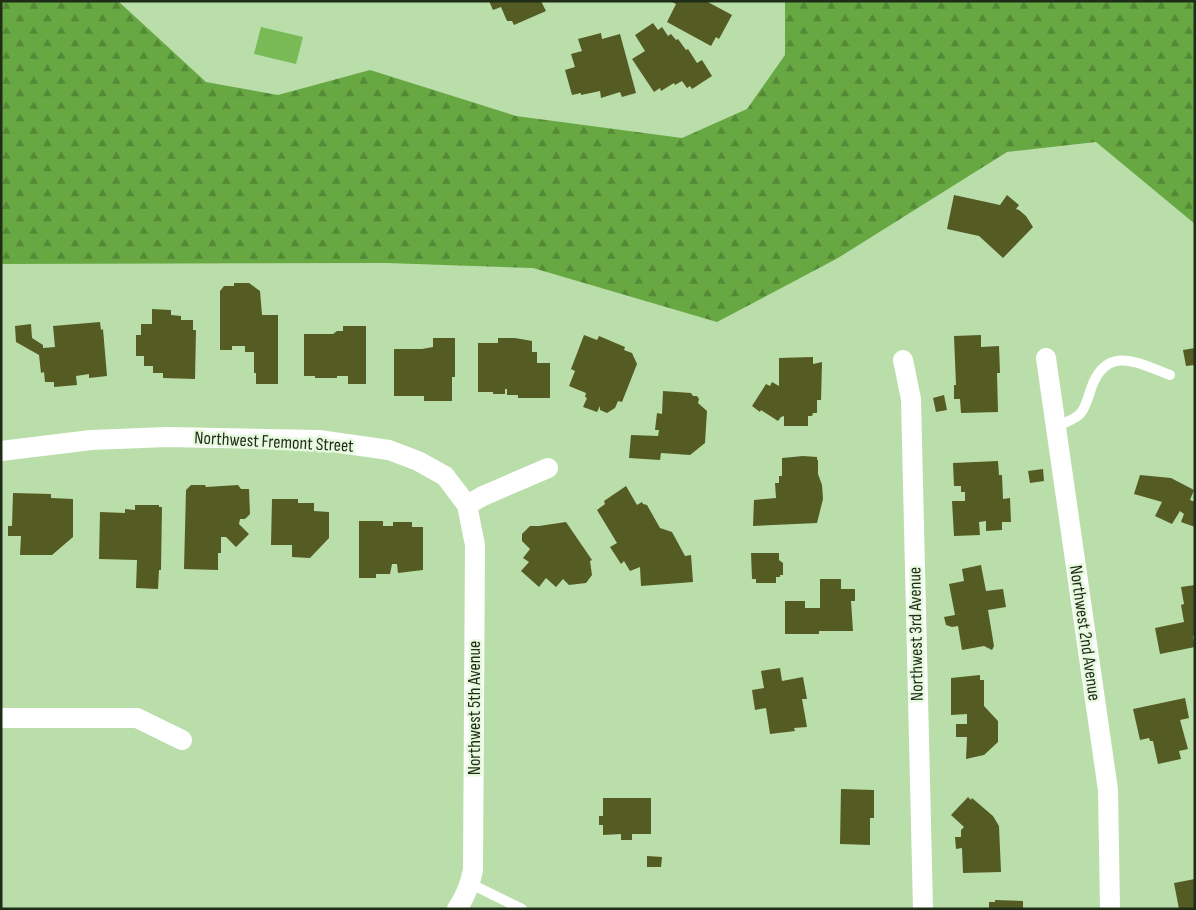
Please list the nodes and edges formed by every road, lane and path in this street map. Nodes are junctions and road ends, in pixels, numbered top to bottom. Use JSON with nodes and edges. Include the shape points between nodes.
{"nodes":[{"id":1,"x":1046,"y":358,"type":"dead end"},
{"id":2,"x":903,"y":360,"type":"dead end"},
{"id":3,"x":1170,"y":375,"type":"dead end"},
{"id":4,"x":1056,"y":427,"type":"junction"},
{"id":5,"x":1,"y":451,"type":"edge"},
{"id":6,"x":548,"y":468,"type":"dead end"},
{"id":7,"x":467,"y":505,"type":"junction"},
{"id":8,"x":1,"y":718,"type":"edge"},
{"id":9,"x":182,"y":740,"type":"dead end"},
{"id":10,"x":471,"y":884,"type":"junction"},
{"id":11,"x":457,"y":909,"type":"edge"},
{"id":12,"x":522,"y":909,"type":"edge"},
{"id":13,"x":923,"y":909,"type":"edge"},
{"id":14,"x":1110,"y":909,"type":"edge"}],
"edges":[{"from":1,"to":4,"type":"street","name":"Northwest 2nd Avenue"},
{"from":2,"to":13,"type":"street","name":"Northwest 3rd Avenue","via":[[911,398]]},
{"from":3,"to":4,"type":"lane","via":[[1120,359],[1096,375],[1080,414]]},
{"from":4,"to":14,"type":"street","name":"Northwest 2nd Avenue","via":[[1108,790]]},
{"from":5,"to":7,"type":"street","name":"Northwest Fremont Street","via":[[91,440],[167,437],[319,440],[389,450],[418,460],[445,476]]},
{"from":6,"to":7,"type":"street"},
{"from":7,"to":10,"type":"street","name":"Northwest 5th Avenue","via":[[475,545]]},
{"from":8,"to":9,"type":"street","via":[[137,718]]},
{"from":10,"to":11,"type":"street","name":"Northwest 5th Avenue"},
{"from":10,"to":12,"type":"lane"}]}
